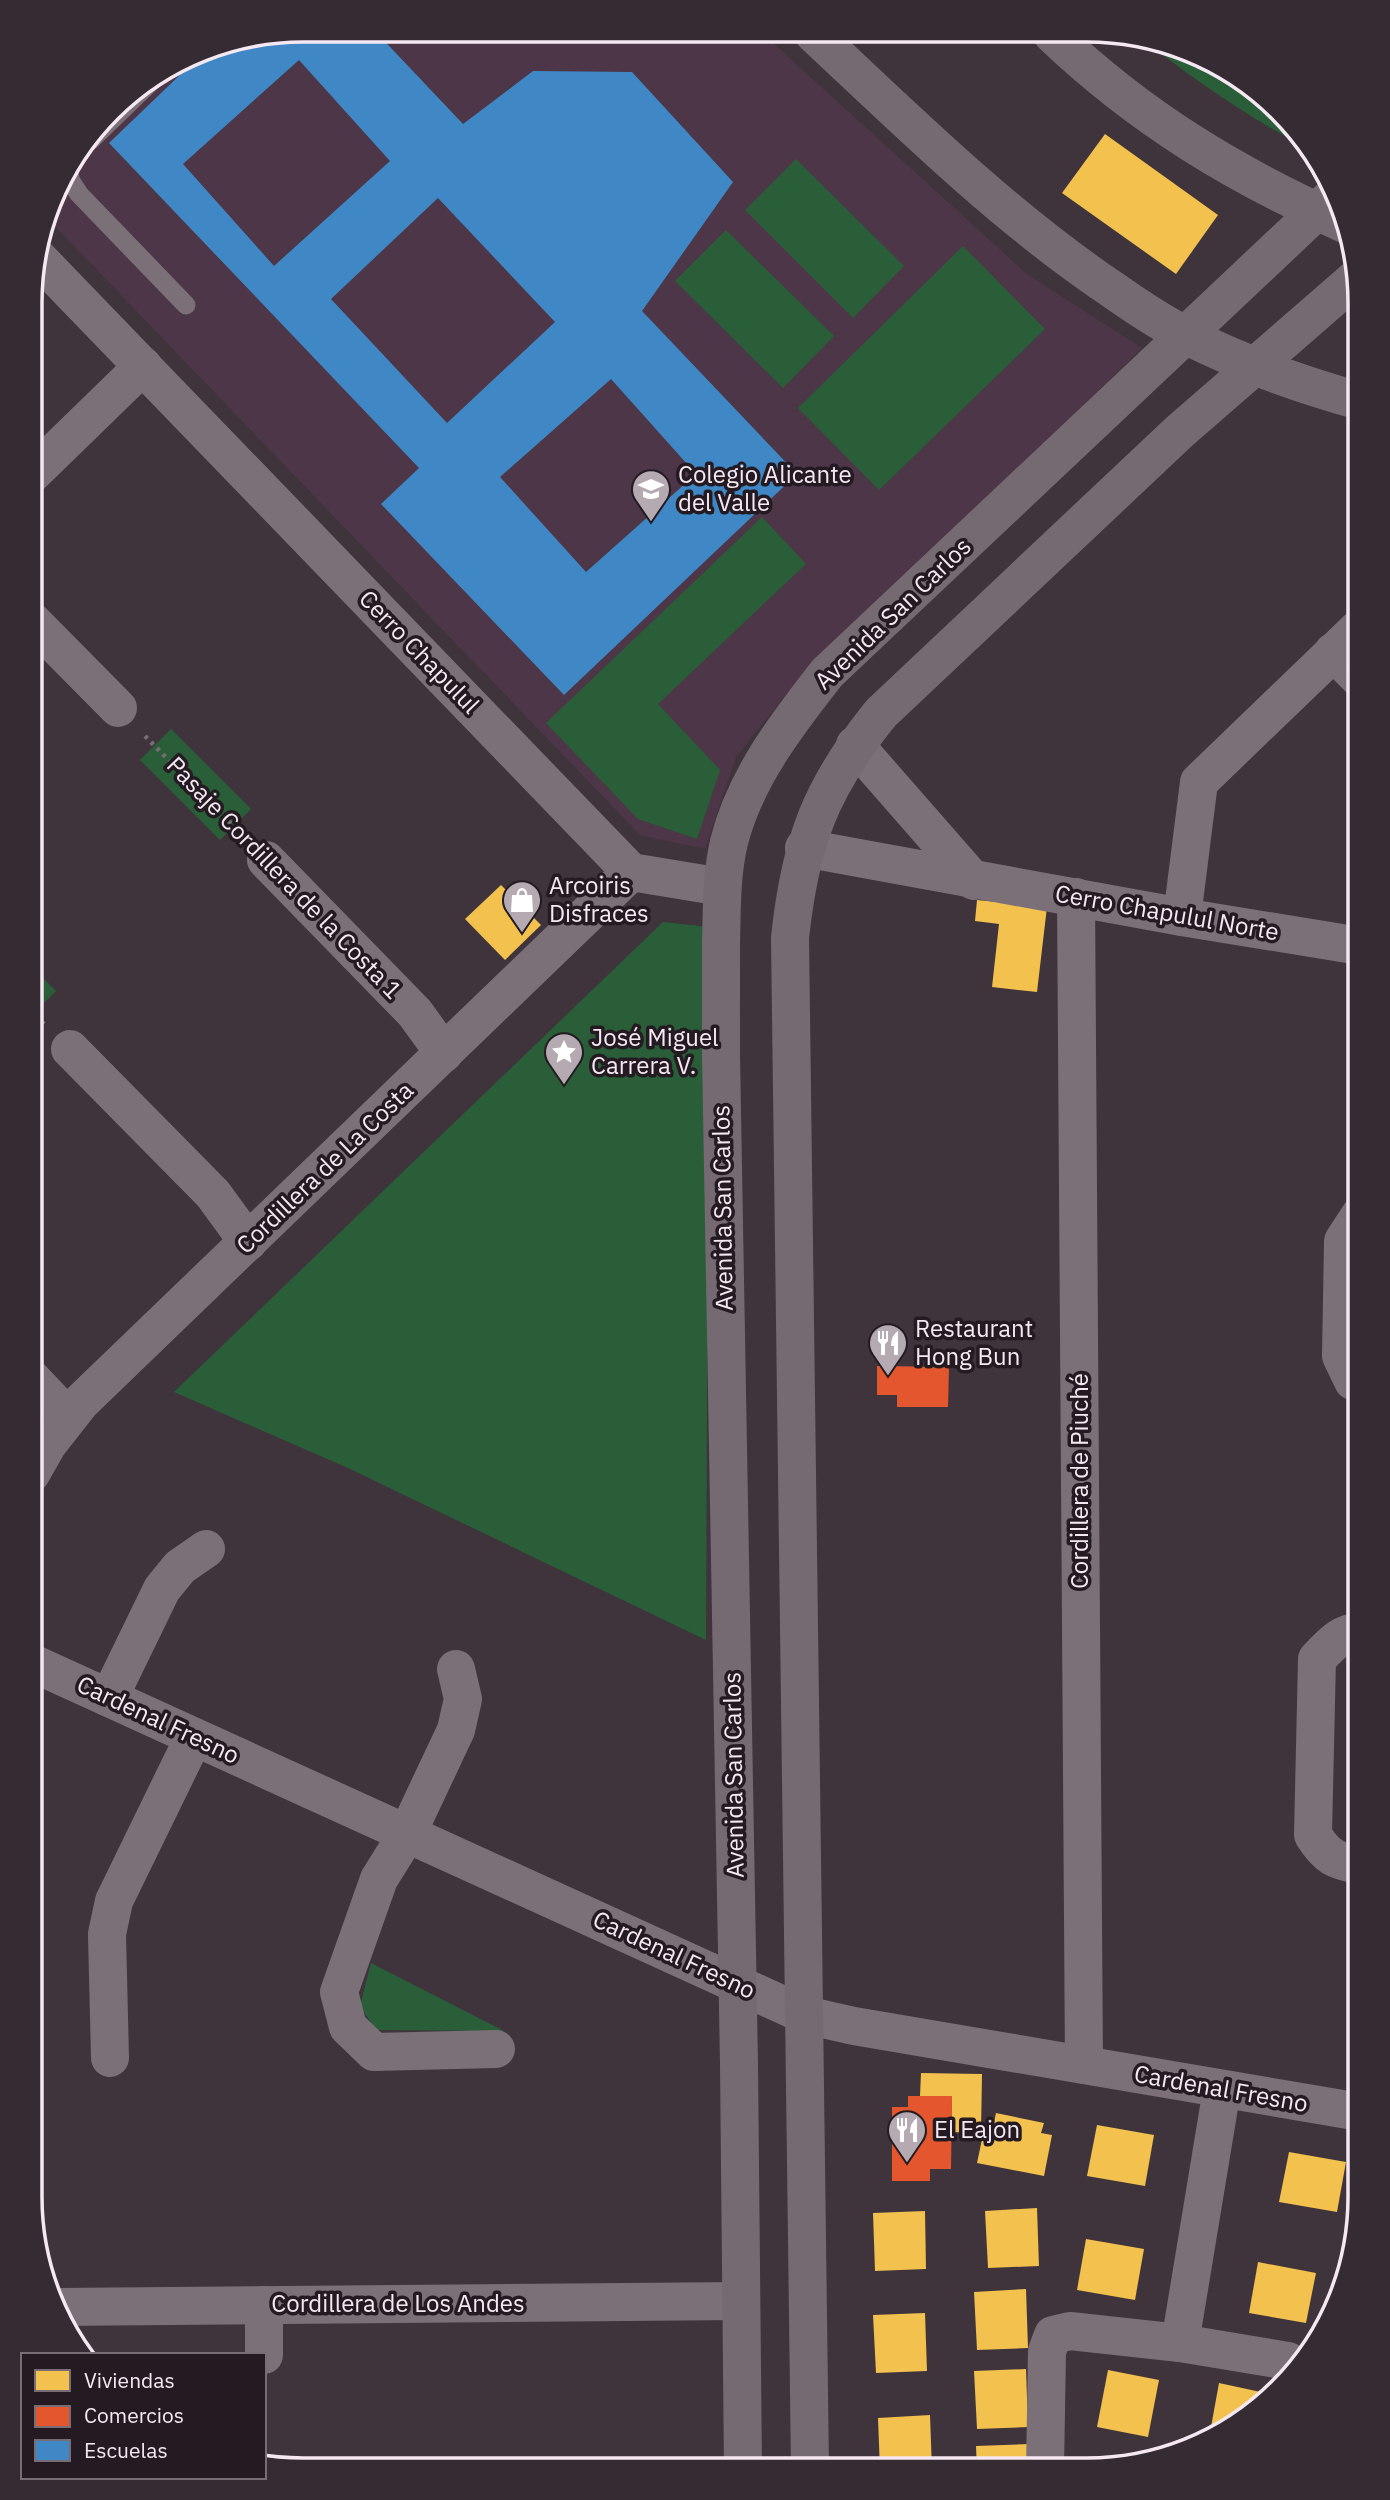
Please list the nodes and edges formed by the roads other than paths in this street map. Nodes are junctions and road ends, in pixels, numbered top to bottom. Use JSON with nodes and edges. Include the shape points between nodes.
{"nodes":[{"id":1,"x":823,"y":42,"type":"edge"},
{"id":2,"x":1061,"y":42,"type":"edge"},
{"id":3,"x":72,"y":183,"type":"edge"},
{"id":4,"x":1330,"y":209,"type":"edge"},
{"id":5,"x":1331,"y":212,"type":"edge"},
{"id":6,"x":45,"y":265,"type":"edge"},
{"id":7,"x":1347,"y":286,"type":"edge"},
{"id":8,"x":186,"y":305,"type":"dead end"},
{"id":9,"x":1186,"y":335,"type":"junction"},
{"id":10,"x":143,"y":366,"type":"junction"},
{"id":11,"x":1256,"y":366,"type":"junction"},
{"id":12,"x":1348,"y":397,"type":"edge"},
{"id":13,"x":42,"y":464,"type":"edge"},
{"id":14,"x":42,"y":631,"type":"edge"},
{"id":15,"x":1348,"y":638,"type":"edge"},
{"id":16,"x":1333,"y":652,"type":"junction"},
{"id":17,"x":1348,"y":667,"type":"edge"},
{"id":18,"x":118,"y":708,"type":"road end"},
{"id":19,"x":855,"y":745,"type":"junction"},
{"id":20,"x":804,"y":848,"type":"junction"},
{"id":21,"x":266,"y":860,"type":"road end"},
{"id":22,"x":631,"y":872,"type":"junction"},
{"id":23,"x":974,"y":881,"type":"junction"},
{"id":24,"x":722,"y":887,"type":"junction"},
{"id":25,"x":1076,"y":897,"type":"junction"},
{"id":26,"x":1182,"y":917,"type":"junction"},
{"id":27,"x":1348,"y":944,"type":"edge"},
{"id":28,"x":70,"y":1049,"type":"dead end"},
{"id":29,"x":444,"y":1053,"type":"junction"},
{"id":30,"x":1348,"y":1233,"type":"edge"},
{"id":31,"x":247,"y":1242,"type":"junction"},
{"id":32,"x":1348,"y":1369,"type":"edge"},
{"id":33,"x":42,"y":1390,"type":"edge"},
{"id":34,"x":68,"y":1417,"type":"junction"},
{"id":35,"x":42,"y":1457,"type":"edge"},
{"id":36,"x":206,"y":1549,"type":"dead end"},
{"id":37,"x":1348,"y":1635,"type":"edge"},
{"id":38,"x":42,"y":1667,"type":"edge"},
{"id":39,"x":456,"y":1669,"type":"dead end"},
{"id":40,"x":109,"y":1698,"type":"junction"},
{"id":41,"x":194,"y":1737,"type":"junction"},
{"id":42,"x":407,"y":1834,"type":"junction"},
{"id":43,"x":1348,"y":1863,"type":"edge"},
{"id":44,"x":738,"y":1984,"type":"junction"},
{"id":45,"x":805,"y":2015,"type":"junction"},
{"id":46,"x":496,"y":2049,"type":"dead end"},
{"id":47,"x":110,"y":2058,"type":"dead end"},
{"id":48,"x":1084,"y":2065,"type":"junction"},
{"id":49,"x":1222,"y":2089,"type":"junction"},
{"id":50,"x":1348,"y":2110,"type":"edge"},
{"id":51,"x":741,"y":2301,"type":"junction"},
{"id":52,"x":264,"y":2305,"type":"junction"},
{"id":53,"x":67,"y":2307,"type":"edge"},
{"id":54,"x":1180,"y":2343,"type":"junction"},
{"id":55,"x":264,"y":2353,"type":"edge"},
{"id":56,"x":1289,"y":2362,"type":"edge"},
{"id":57,"x":743,"y":2458,"type":"edge"},
{"id":58,"x":810,"y":2458,"type":"edge"},
{"id":59,"x":1045,"y":2458,"type":"edge"}],
"edges":[{"from":1,"to":9,"type":"main road","via":[[997,203],[1124,298]]},
{"from":2,"to":4,"type":"main road","via":[[1119,93],[1223,164]]},
{"from":3,"to":8,"type":"lane"},
{"from":5,"to":9,"type":"main road","name":"Avenida San Carlos"},
{"from":6,"to":10,"type":"street","name":"Cerro Chapulul"},
{"from":7,"to":11,"type":"main road"},
{"from":9,"to":11,"type":"main road"},
{"from":9,"to":24,"type":"main road","name":"Avenida San Carlos","via":[[827,673],[763,761],[729,842]]},
{"from":10,"to":13,"type":"street"},
{"from":10,"to":22,"type":"street","name":"Cerro Chapulul"},
{"from":11,"to":12,"type":"main road"},
{"from":11,"to":19,"type":"main road","via":[[1179,432],[881,713]]},
{"from":14,"to":18,"type":"street"},
{"from":15,"to":16,"type":"street"},
{"from":16,"to":17,"type":"street"},
{"from":16,"to":26,"type":"street","via":[[1199,782]]},
{"from":19,"to":20,"type":"main road","via":[[829,789]]},
{"from":19,"to":23,"type":"street"},
{"from":20,"to":23,"type":"street","name":"Cerro Chapulul Norte"},
{"from":20,"to":45,"type":"main road","via":[[790,938]]},
{"from":21,"to":29,"type":"street","name":"Pasaje Cordillera de la Costa 1","via":[[415,1013]]},
{"from":22,"to":24,"type":"street"},
{"from":22,"to":29,"type":"street","name":"Cordillera de La Costa"},
{"from":23,"to":25,"type":"street","name":"Cerro Chapulul Norte"},
{"from":24,"to":44,"type":"main road","name":"Avenida San Carlos","via":[[721,1069]]},
{"from":25,"to":26,"type":"street","name":"Cerro Chapulul Norte"},
{"from":25,"to":48,"type":"street","name":"Cordillera de Piuché"},
{"from":26,"to":27,"type":"street","name":"Cerro Chapulul Norte"},
{"from":28,"to":31,"type":"street","via":[[213,1194]]},
{"from":29,"to":31,"type":"street","name":"Cordillera de La Costa"},
{"from":30,"to":32,"type":"street","via":[[1343,1241],[1341,1356]]},
{"from":31,"to":34,"type":"street","name":"Cordillera de La Costa"},
{"from":33,"to":34,"type":"street"},
{"from":34,"to":35,"type":"street","name":"Cordillera de La Costa"},
{"from":36,"to":40,"type":"street","via":[[180,1567],[162,1589]]},
{"from":37,"to":43,"type":"street","via":[[1317,1659],[1313,1835],[1324,1853]]},
{"from":38,"to":40,"type":"street","name":"Cardenal Fresno"},
{"from":39,"to":42,"type":"street","via":[[461,1714]]},
{"from":40,"to":41,"type":"street","name":"Cardenal Fresno"},
{"from":41,"to":42,"type":"street","name":"Cardenal Fresno"},
{"from":41,"to":47,"type":"street","via":[[110,1915]]},
{"from":42,"to":44,"type":"street","name":"Cardenal Fresno"},
{"from":42,"to":46,"type":"street","via":[[379,1879],[339,1992],[348,2027],[374,2052]]},
{"from":44,"to":45,"type":"street","name":"Cardenal Fresno"},
{"from":44,"to":51,"type":"main road","name":"Avenida San Carlos"},
{"from":45,"to":48,"type":"street","name":"Cardenal Fresno"},
{"from":45,"to":58,"type":"main road"},
{"from":48,"to":49,"type":"street","name":"Cardenal Fresno"},
{"from":49,"to":50,"type":"street","name":"Cardenal Fresno"},
{"from":49,"to":54,"type":"street"},
{"from":51,"to":52,"type":"street","name":"Cordillera de Los Andes"},
{"from":51,"to":57,"type":"main road","name":"Avenida San Carlos"},
{"from":52,"to":53,"type":"street","name":"Cordillera de Los Andes"},
{"from":52,"to":55,"type":"street"},
{"from":54,"to":56,"type":"street"},
{"from":54,"to":59,"type":"street","via":[[1070,2330],[1053,2335],[1046,2351]]}]}
